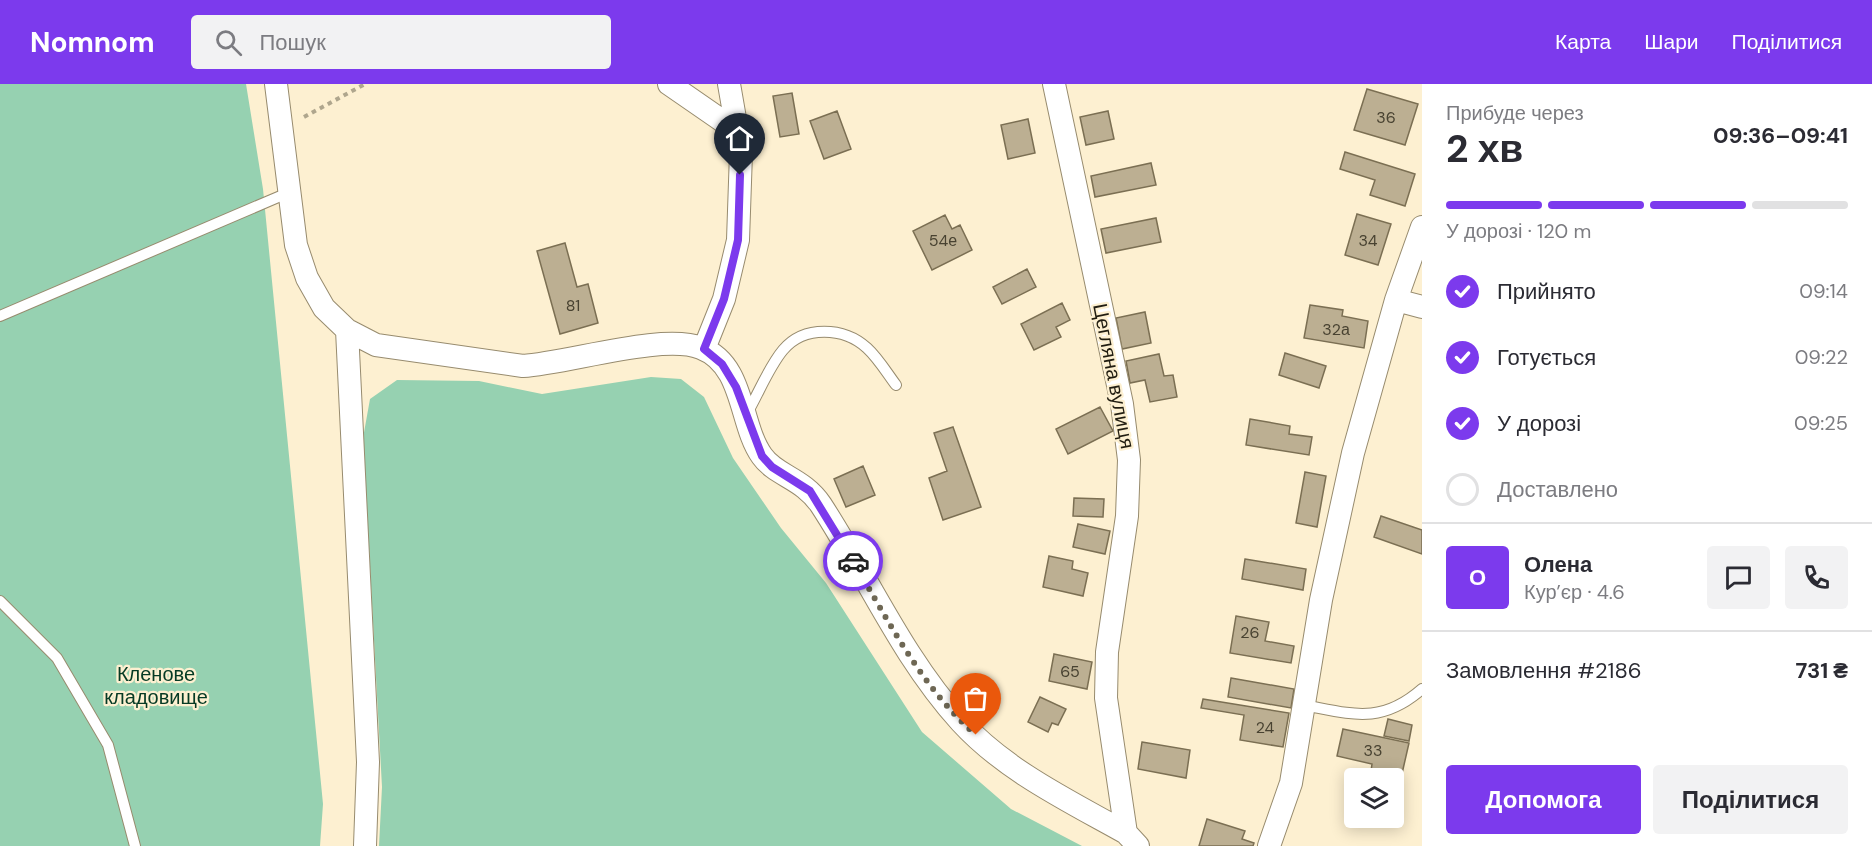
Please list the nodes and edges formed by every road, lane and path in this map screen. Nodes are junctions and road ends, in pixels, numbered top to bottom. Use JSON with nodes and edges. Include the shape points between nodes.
{"nodes":[{"id":1,"x":276,"y":84,"type":"edge"},
{"id":2,"x":366,"y":84,"type":"edge"},
{"id":3,"x":669,"y":84,"type":"edge"},
{"id":4,"x":729,"y":84,"type":"edge"},
{"id":5,"x":1054,"y":84,"type":"edge"},
{"id":6,"x":282,"y":128,"type":"junction"},
{"id":7,"x":737,"y":131,"type":"junction"},
{"id":8,"x":290,"y":192,"type":"junction"},
{"id":9,"x":1422,"y":227,"type":"edge"},
{"id":10,"x":1396,"y":300,"type":"junction"},
{"id":11,"x":1422,"y":307,"type":"edge"},
{"id":12,"x":0,"y":316,"type":"edge"},
{"id":13,"x":348,"y":330,"type":"junction"},
{"id":14,"x":704,"y":349,"type":"junction"},
{"id":15,"x":896,"y":385,"type":"dead end"},
{"id":16,"x":746,"y":416,"type":"junction"},
{"id":17,"x":0,"y":601,"type":"edge"},
{"id":18,"x":1422,"y":689,"type":"edge"},
{"id":19,"x":1303,"y":705,"type":"junction"},
{"id":20,"x":1132,"y":840,"type":"edge"},
{"id":21,"x":135,"y":846,"type":"edge"},
{"id":22,"x":365,"y":846,"type":"edge"},
{"id":23,"x":1269,"y":846,"type":"edge"}],
"edges":[{"from":1,"to":6,"type":"street"},
{"from":2,"to":6,"type":"path"},
{"from":3,"to":7,"type":"street"},
{"from":4,"to":7,"type":"street"},
{"from":5,"to":20,"type":"street","name":"Цегляна вулиця","via":[[1122,404],[1129,460],[1127,516],[1107,652],[1106,698]]},
{"from":6,"to":8,"type":"street"},
{"from":7,"to":14,"type":"street","via":[[741,153],[738,240],[724,299]]},
{"from":8,"to":12,"type":"lane"},
{"from":8,"to":13,"type":"street","via":[[296,245],[307,278],[324,308]]},
{"from":9,"to":10,"type":"street"},
{"from":10,"to":11,"type":"street"},
{"from":10,"to":19,"type":"street","via":[[1353,453]]},
{"from":13,"to":14,"type":"street","via":[[376,345],[523,366],[663,343],[683,342]]},
{"from":13,"to":22,"type":"street","via":[[368,762]]},
{"from":14,"to":16,"type":"street","via":[[727,372]]},
{"from":15,"to":16,"type":"lane","via":[[867,348],[846,334],[825,331],[803,336],[783,350]]},
{"from":16,"to":20,"type":"street","via":[[762,456],[772,467],[799,481],[820,504],[900,641],[962,723],[1002,759]]},
{"from":17,"to":21,"type":"lane","via":[[57,658],[108,745]]},
{"from":18,"to":19,"type":"lane","via":[[1407,703],[1363,716]]},
{"from":19,"to":23,"type":"street","via":[[1291,783]]}]}
